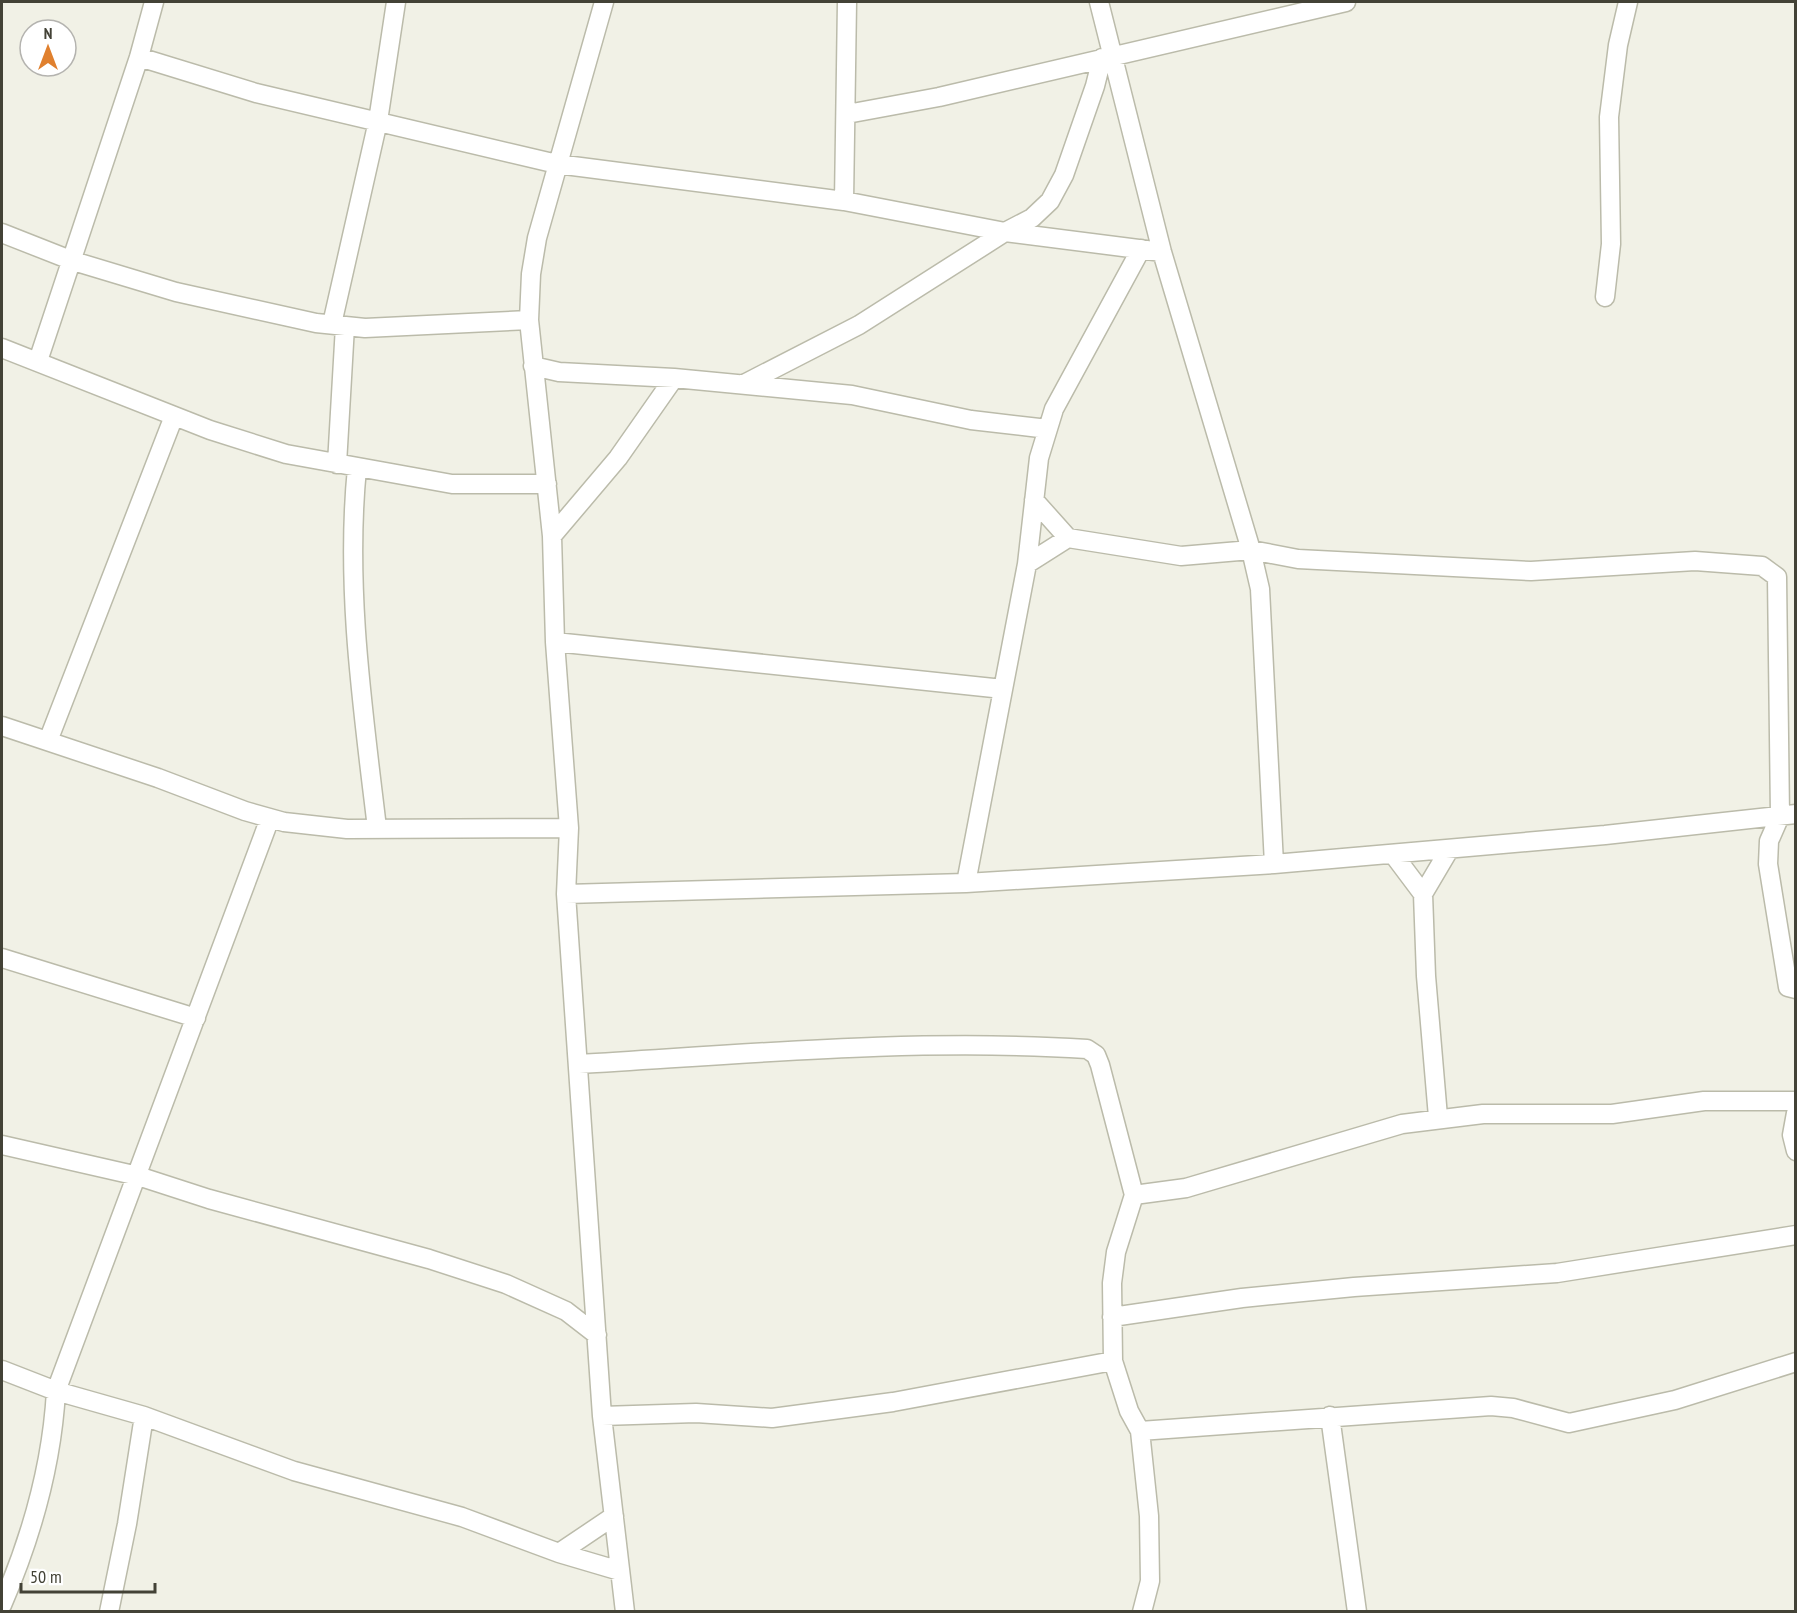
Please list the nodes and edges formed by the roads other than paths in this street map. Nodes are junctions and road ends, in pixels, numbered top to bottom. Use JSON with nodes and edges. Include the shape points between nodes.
{"nodes":[{"id":1,"x":154,"y":2,"type":"edge"},
{"id":2,"x":396,"y":2,"type":"edge"},
{"id":3,"x":604,"y":2,"type":"edge"},
{"id":4,"x":847,"y":2,"type":"edge"},
{"id":5,"x":1099,"y":2,"type":"edge"},
{"id":6,"x":1346,"y":2,"type":"edge"},
{"id":7,"x":1628,"y":2,"type":"edge"},
{"id":8,"x":139,"y":57,"type":"junction"},
{"id":9,"x":1108,"y":57,"type":"junction"},
{"id":10,"x":847,"y":114,"type":"junction"},
{"id":11,"x":378,"y":122,"type":"junction"},
{"id":12,"x":557,"y":164,"type":"junction"},
{"id":13,"x":844,"y":201,"type":"junction"},
{"id":14,"x":1005,"y":232,"type":"junction"},
{"id":15,"x":2,"y":233,"type":"edge"},
{"id":16,"x":1141,"y":249,"type":"junction"},
{"id":17,"x":1162,"y":252,"type":"junction"},
{"id":18,"x":73,"y":261,"type":"junction"},
{"id":19,"x":1605,"y":297,"type":"dead end"},
{"id":20,"x":529,"y":320,"type":"junction"},
{"id":21,"x":338,"y":325,"type":"junction"},
{"id":22,"x":2,"y":348,"type":"edge"},
{"id":23,"x":38,"y":361,"type":"junction"},
{"id":24,"x":533,"y":366,"type":"junction"},
{"id":25,"x":674,"y":378,"type":"junction"},
{"id":26,"x":744,"y":384,"type":"junction"},
{"id":27,"x":174,"y":416,"type":"junction"},
{"id":28,"x":1048,"y":429,"type":"junction"},
{"id":29,"x":337,"y":464,"type":"junction"},
{"id":30,"x":357,"y":468,"type":"junction"},
{"id":31,"x":547,"y":484,"type":"junction"},
{"id":32,"x":1034,"y":500,"type":"junction"},
{"id":33,"x":552,"y":536,"type":"junction"},
{"id":34,"x":1068,"y":538,"type":"junction"},
{"id":35,"x":1251,"y":550,"type":"junction"},
{"id":36,"x":1027,"y":564,"type":"junction"},
{"id":37,"x":555,"y":642,"type":"junction"},
{"id":38,"x":1003,"y":689,"type":"junction"},
{"id":39,"x":2,"y":726,"type":"edge"},
{"id":40,"x":48,"y":741,"type":"junction"},
{"id":41,"x":1788,"y":815,"type":"edge"},
{"id":42,"x":270,"y":818,"type":"junction"},
{"id":43,"x":377,"y":828,"type":"junction"},
{"id":44,"x":569,"y":828,"type":"junction"},
{"id":45,"x":1449,"y":850,"type":"junction"},
{"id":46,"x":1393,"y":854,"type":"junction"},
{"id":47,"x":1274,"y":864,"type":"junction"},
{"id":48,"x":966,"y":884,"type":"junction"},
{"id":49,"x":566,"y":894,"type":"junction"},
{"id":50,"x":1423,"y":894,"type":"junction"},
{"id":51,"x":2,"y":958,"type":"edge"},
{"id":52,"x":1796,"y":989,"type":"edge"},
{"id":53,"x":196,"y":1018,"type":"junction"},
{"id":54,"x":579,"y":1064,"type":"junction"},
{"id":55,"x":1796,"y":1101,"type":"edge"},
{"id":56,"x":1796,"y":1113,"type":"edge"},
{"id":57,"x":1438,"y":1117,"type":"junction"},
{"id":58,"x":2,"y":1145,"type":"edge"},
{"id":59,"x":1796,"y":1150,"type":"edge"},
{"id":60,"x":138,"y":1176,"type":"junction"},
{"id":61,"x":1134,"y":1195,"type":"junction"},
{"id":62,"x":1796,"y":1235,"type":"edge"},
{"id":63,"x":594,"y":1293,"type":"junction"},
{"id":64,"x":566,"y":1311,"type":"junction"},
{"id":65,"x":1112,"y":1317,"type":"junction"},
{"id":66,"x":597,"y":1335,"type":"junction"},
{"id":67,"x":1113,"y":1361,"type":"junction"},
{"id":68,"x":1796,"y":1362,"type":"edge"},
{"id":69,"x":2,"y":1370,"type":"edge"},
{"id":70,"x":56,"y":1390,"type":"junction"},
{"id":71,"x":144,"y":1416,"type":"junction"},
{"id":72,"x":603,"y":1416,"type":"junction"},
{"id":73,"x":1330,"y":1416,"type":"junction"},
{"id":74,"x":1140,"y":1431,"type":"junction"},
{"id":75,"x":614,"y":1516,"type":"junction"},
{"id":76,"x":560,"y":1553,"type":"junction"},
{"id":77,"x":620,"y":1571,"type":"junction"},
{"id":78,"x":2,"y":1605,"type":"edge"},
{"id":79,"x":109,"y":1611,"type":"edge"},
{"id":80,"x":625,"y":1611,"type":"edge"},
{"id":81,"x":1142,"y":1611,"type":"edge"},
{"id":82,"x":1357,"y":1611,"type":"edge"}],
"edges":[{"from":1,"to":8,"type":"street"},
{"from":2,"to":11,"type":"street"},
{"from":3,"to":12,"type":"street"},
{"from":4,"to":10,"type":"street"},
{"from":5,"to":9,"type":"street"},
{"from":6,"to":9,"type":"street"},
{"from":7,"to":19,"type":"street","via":[[1609,117],[1611,244]]},
{"from":8,"to":11,"type":"street","via":[[256,93]]},
{"from":8,"to":18,"type":"street"},
{"from":9,"to":10,"type":"street","via":[[939,97]]},
{"from":9,"to":14,"type":"street","via":[[1064,175],[1050,201],[1032,218]]},
{"from":9,"to":17,"type":"street"},
{"from":10,"to":13,"type":"street"},
{"from":11,"to":12,"type":"street"},
{"from":11,"to":21,"type":"street"},
{"from":12,"to":13,"type":"street"},
{"from":12,"to":20,"type":"street","via":[[537,238]]},
{"from":13,"to":14,"type":"street"},
{"from":14,"to":16,"type":"street"},
{"from":14,"to":26,"type":"street","via":[[859,326]]},
{"from":15,"to":18,"type":"street"},
{"from":16,"to":17,"type":"street"},
{"from":16,"to":28,"type":"street","via":[[1072,374]]},
{"from":17,"to":35,"type":"street"},
{"from":18,"to":21,"type":"street","via":[[176,292]]},
{"from":18,"to":23,"type":"street"},
{"from":20,"to":21,"type":"street","via":[[366,328]]},
{"from":20,"to":24,"type":"street"},
{"from":21,"to":29,"type":"street"},
{"from":22,"to":23,"type":"street"},
{"from":23,"to":27,"type":"street"},
{"from":24,"to":25,"type":"street","via":[[559,372]]},
{"from":24,"to":31,"type":"street"},
{"from":25,"to":26,"type":"street"},
{"from":25,"to":33,"type":"street","via":[[618,458]]},
{"from":26,"to":28,"type":"street","via":[[852,395],[971,420]]},
{"from":27,"to":29,"type":"street","via":[[286,454]]},
{"from":27,"to":40,"type":"street"},
{"from":28,"to":32,"type":"street","via":[[1039,458]]},
{"from":29,"to":30,"type":"street"},
{"from":30,"to":31,"type":"street","via":[[452,483]]},
{"from":30,"to":43,"type":"street","via":[[353,557]]},
{"from":31,"to":33,"type":"street"},
{"from":32,"to":34,"type":"street"},
{"from":32,"to":36,"type":"street"},
{"from":33,"to":37,"type":"street"},
{"from":34,"to":35,"type":"street","via":[[1181,556]]},
{"from":34,"to":36,"type":"street"},
{"from":35,"to":41,"type":"street","via":[[1298,559],[1531,571],[1695,561],[1738,562],[1771,570],[1777,577]]},
{"from":35,"to":47,"type":"street","via":[[1260,589]]},
{"from":36,"to":38,"type":"street"},
{"from":37,"to":38,"type":"street"},
{"from":37,"to":44,"type":"street"},
{"from":38,"to":48,"type":"street"},
{"from":39,"to":40,"type":"street"},
{"from":40,"to":42,"type":"street"},
{"from":41,"to":45,"type":"street"},
{"from":41,"to":52,"type":"street","via":[[1770,840],[1768,864],[1788,987]]},
{"from":42,"to":43,"type":"street","via":[[347,829]]},
{"from":42,"to":53,"type":"street"},
{"from":43,"to":44,"type":"street"},
{"from":44,"to":49,"type":"street"},
{"from":45,"to":46,"type":"street"},
{"from":45,"to":50,"type":"street"},
{"from":46,"to":47,"type":"street"},
{"from":46,"to":50,"type":"street"},
{"from":47,"to":48,"type":"street"},
{"from":48,"to":49,"type":"street"},
{"from":49,"to":54,"type":"street"},
{"from":50,"to":57,"type":"street"},
{"from":51,"to":53,"type":"street"},
{"from":53,"to":60,"type":"street"},
{"from":54,"to":61,"type":"street","via":[[870,1047],[1087,1049],[1096,1055],[1100,1065]]},
{"from":54,"to":63,"type":"street"},
{"from":55,"to":57,"type":"street","via":[[1704,1101],[1612,1114]]},
{"from":56,"to":59,"type":"street","via":[[1792,1135]]},
{"from":57,"to":61,"type":"street","via":[[1402,1124],[1186,1188]]},
{"from":58,"to":60,"type":"street"},
{"from":60,"to":64,"type":"street","via":[[429,1259],[506,1284]]},
{"from":60,"to":70,"type":"street"},
{"from":61,"to":65,"type":"street","via":[[1116,1252]]},
{"from":62,"to":65,"type":"street","via":[[1557,1273],[1242,1298]]},
{"from":63,"to":64,"type":"street"},
{"from":63,"to":66,"type":"street"},
{"from":64,"to":66,"type":"street"},
{"from":65,"to":67,"type":"street"},
{"from":66,"to":72,"type":"street"},
{"from":67,"to":72,"type":"street","via":[[893,1402],[772,1418],[696,1413]]},
{"from":67,"to":74,"type":"street","via":[[1129,1411]]},
{"from":68,"to":73,"type":"street","via":[[1675,1400],[1569,1423],[1491,1406]]},
{"from":69,"to":70,"type":"street"},
{"from":70,"to":71,"type":"street"},
{"from":70,"to":78,"type":"street","via":[[54,1424],[42,1478],[23,1550]]},
{"from":71,"to":76,"type":"street","via":[[294,1471],[462,1517]]},
{"from":71,"to":79,"type":"street"},
{"from":72,"to":75,"type":"street"},
{"from":73,"to":74,"type":"street"},
{"from":73,"to":82,"type":"street"},
{"from":74,"to":81,"type":"street","via":[[1149,1516],[1150,1581]]},
{"from":75,"to":76,"type":"street"},
{"from":75,"to":77,"type":"street"},
{"from":76,"to":77,"type":"street"},
{"from":77,"to":80,"type":"street"}]}
